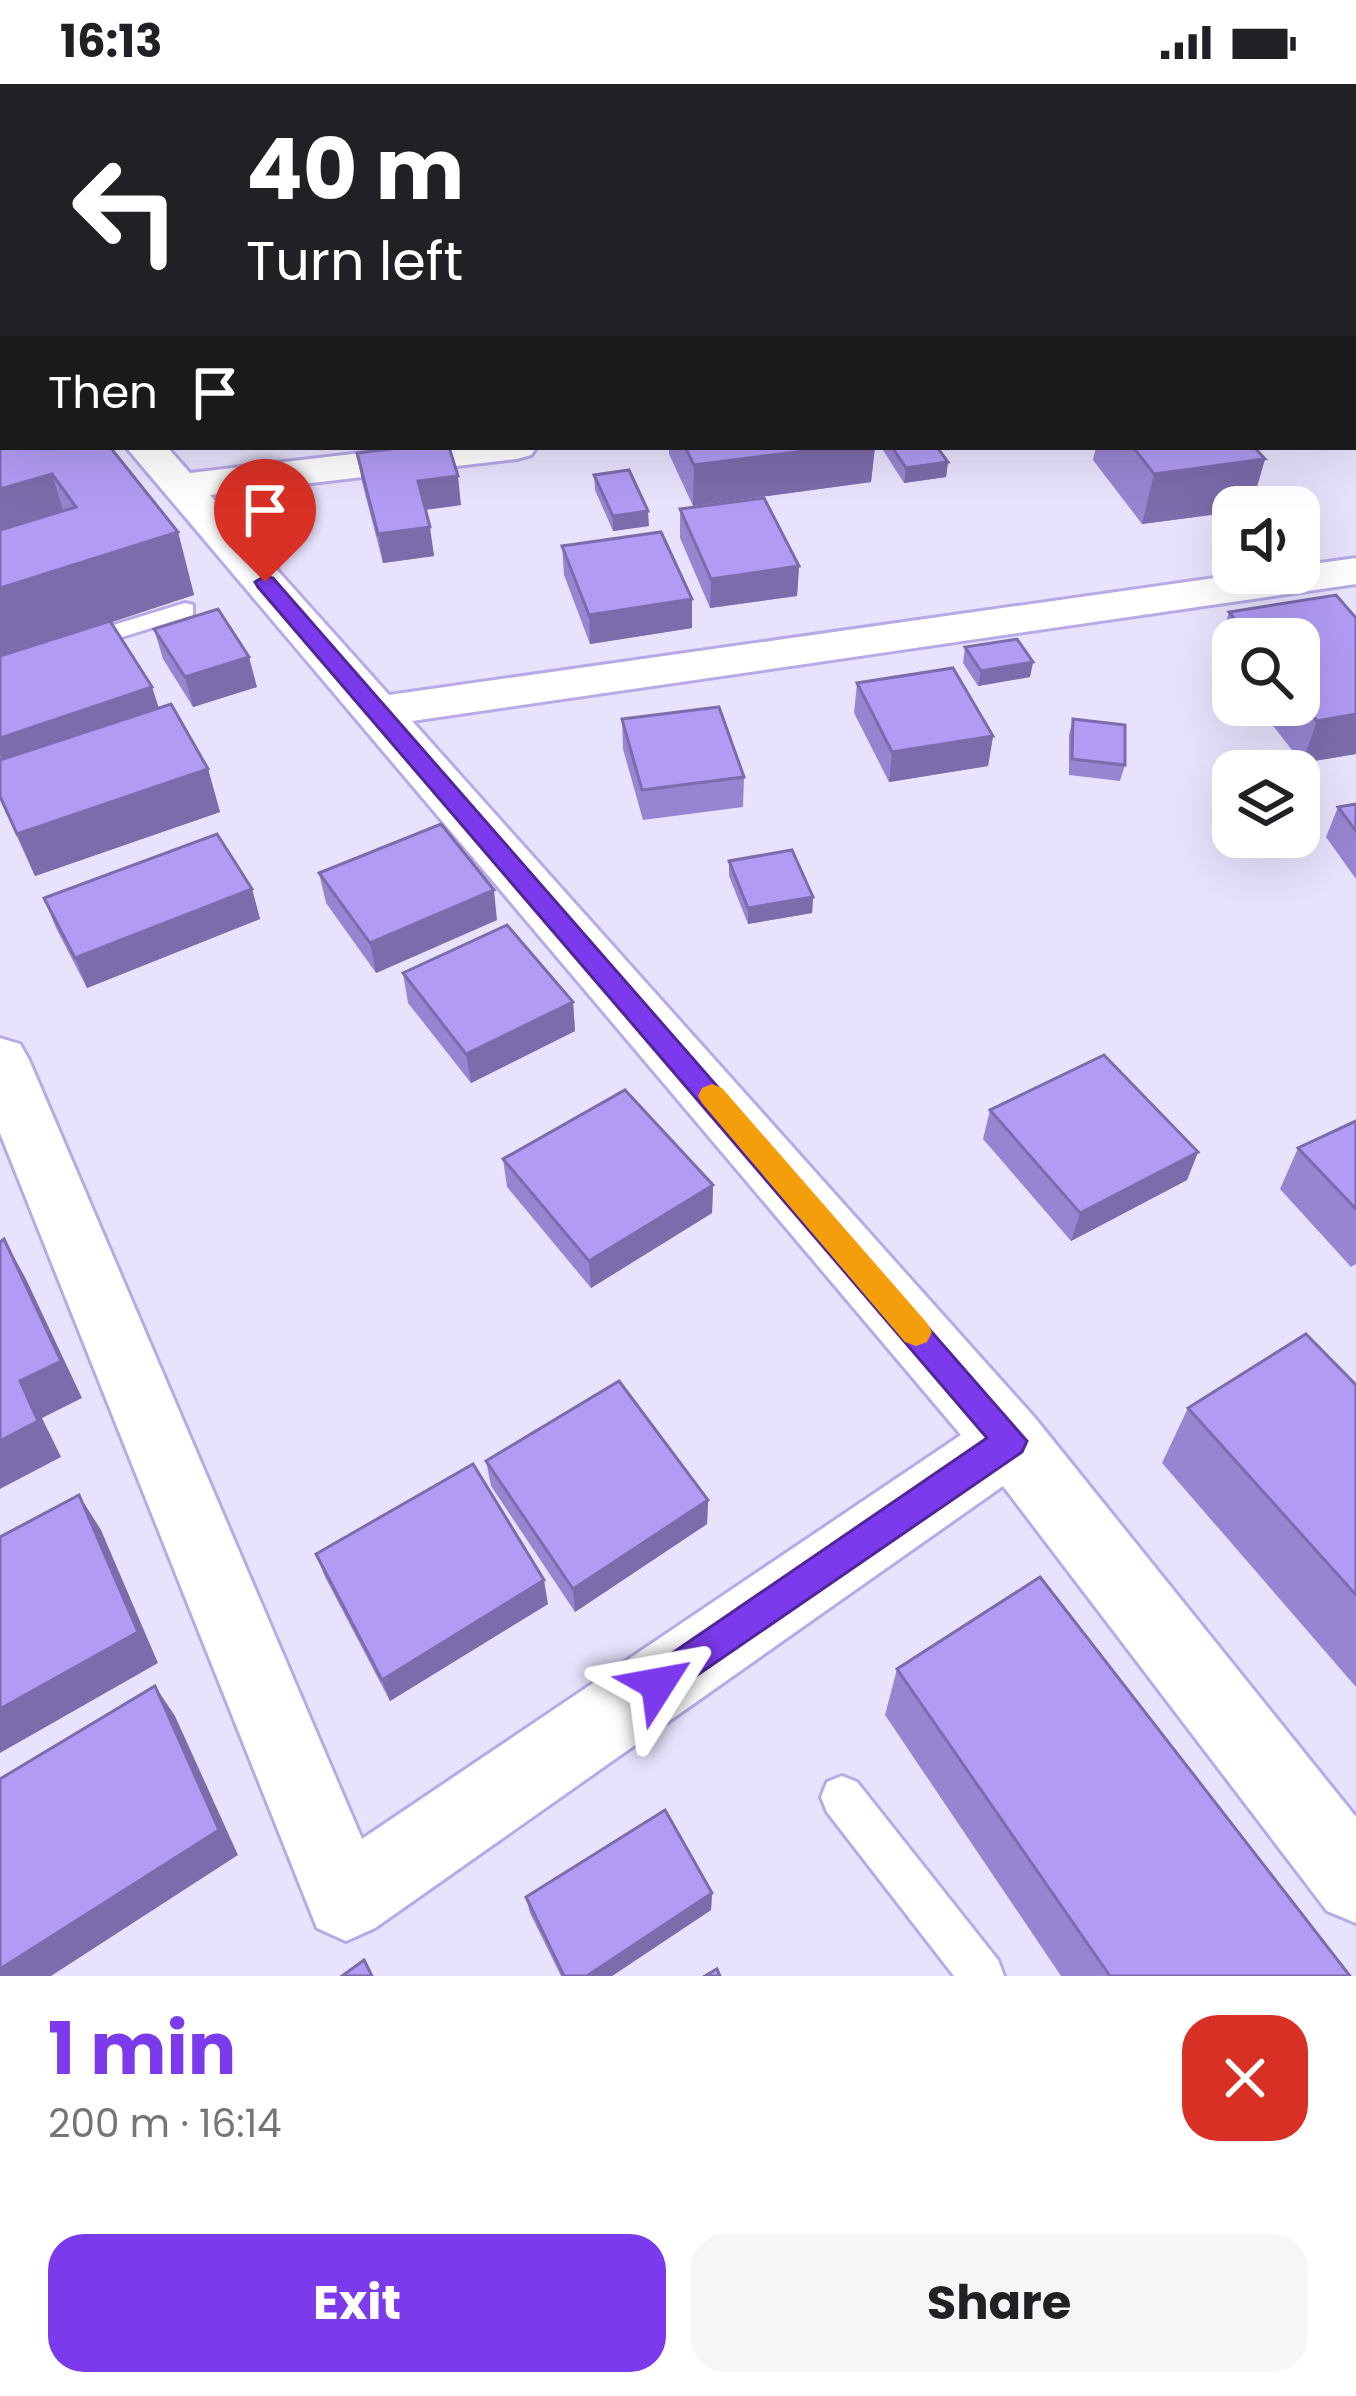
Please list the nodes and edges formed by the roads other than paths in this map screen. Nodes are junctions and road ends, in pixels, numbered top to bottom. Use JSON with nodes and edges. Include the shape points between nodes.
{"nodes":[{"id":1,"x":461,"y":450,"type":"edge"},
{"id":2,"x":163,"y":466,"type":"edge"},
{"id":3,"x":1356,"y":572,"type":"edge"},
{"id":4,"x":185,"y":610,"type":"dead end"},
{"id":5,"x":0,"y":668,"type":"edge"},
{"id":6,"x":380,"y":711,"type":"junction"},
{"id":7,"x":0,"y":1060,"type":"edge"},
{"id":8,"x":1010,"y":1441,"type":"junction"},
{"id":9,"x":842,"y":1796,"type":"dead end"},
{"id":10,"x":1356,"y":1882,"type":"edge"},
{"id":11,"x":982,"y":1976,"type":"edge"}],
"edges":[{"from":1,"to":2,"type":"street"},
{"from":2,"to":6,"type":"street"},
{"from":3,"to":6,"type":"street"},
{"from":4,"to":5,"type":"lane"},
{"from":6,"to":8,"type":"street"},
{"from":7,"to":8,"type":"street","via":[[346,1899]]},
{"from":8,"to":10,"type":"street"},
{"from":9,"to":11,"type":"lane"}]}
